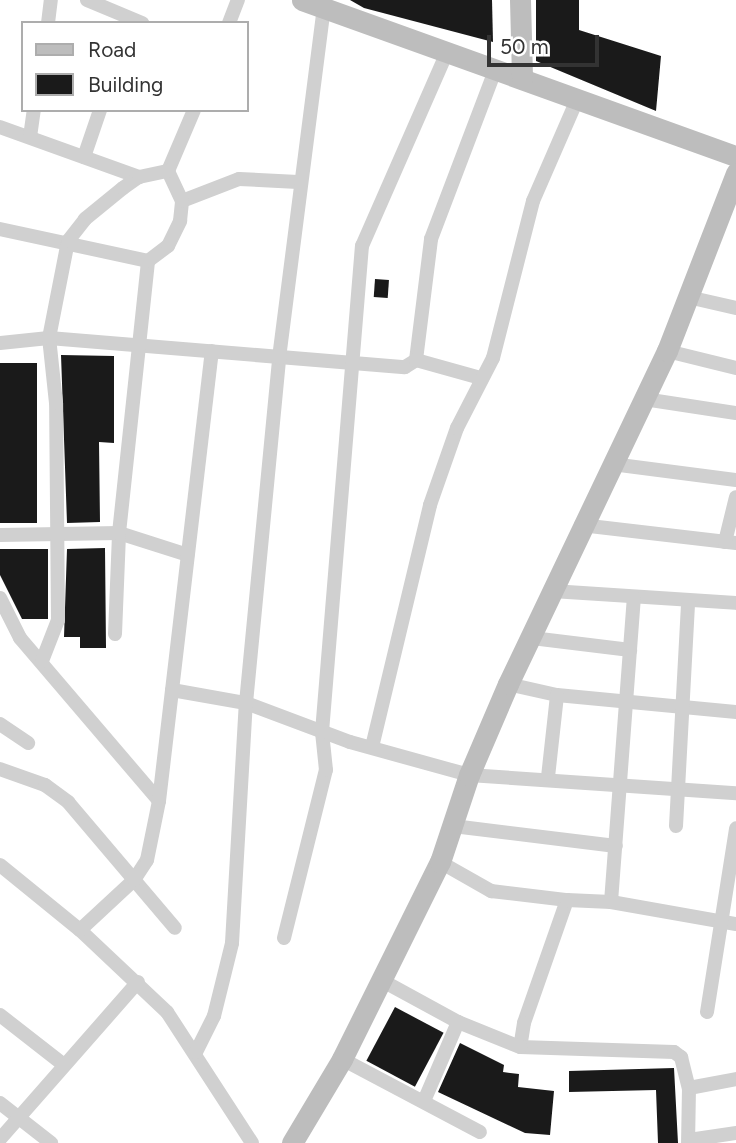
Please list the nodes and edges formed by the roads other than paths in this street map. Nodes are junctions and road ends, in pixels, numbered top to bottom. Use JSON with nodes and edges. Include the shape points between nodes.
{"nodes":[{"id":1,"x":51,"y":0,"type":"edge"},
{"id":2,"x":87,"y":0,"type":"edge"},
{"id":3,"x":238,"y":0,"type":"edge"},
{"id":4,"x":302,"y":0,"type":"edge"},
{"id":5,"x":520,"y":0,"type":"edge"},
{"id":6,"x":324,"y":7,"type":"junction"},
{"id":7,"x":48,"y":21,"type":"edge"},
{"id":8,"x":134,"y":21,"type":"edge"},
{"id":9,"x":230,"y":21,"type":"edge"},
{"id":10,"x":448,"y":50,"type":"junction"},
{"id":11,"x":496,"y":68,"type":"junction"},
{"id":12,"x":522,"y":79,"type":"junction"},
{"id":13,"x":577,"y":100,"type":"junction"},
{"id":14,"x":34,"y":112,"type":"edge"},
{"id":15,"x":99,"y":112,"type":"edge"},
{"id":16,"x":193,"y":112,"type":"edge"},
{"id":17,"x":0,"y":127,"type":"edge"},
{"id":18,"x":30,"y":137,"type":"junction"},
{"id":19,"x":736,"y":156,"type":"edge"},
{"id":20,"x":84,"y":157,"type":"junction"},
{"id":21,"x":168,"y":171,"type":"junction"},
{"id":22,"x":736,"y":173,"type":"edge"},
{"id":23,"x":139,"y":177,"type":"junction"},
{"id":24,"x":298,"y":182,"type":"junction"},
{"id":25,"x":182,"y":201,"type":"junction"},
{"id":26,"x":0,"y":229,"type":"edge"},
{"id":27,"x":68,"y":241,"type":"junction"},
{"id":28,"x":148,"y":261,"type":"junction"},
{"id":29,"x":688,"y":297,"type":"junction"},
{"id":30,"x":736,"y":308,"type":"edge"},
{"id":31,"x":49,"y":338,"type":"junction"},
{"id":32,"x":0,"y":343,"type":"edge"},
{"id":33,"x":140,"y":344,"type":"junction"},
{"id":34,"x":212,"y":351,"type":"junction"},
{"id":35,"x":667,"y":351,"type":"junction"},
{"id":36,"x":279,"y":358,"type":"junction"},
{"id":37,"x":416,"y":360,"type":"junction"},
{"id":38,"x":353,"y":364,"type":"junction"},
{"id":39,"x":736,"y":368,"type":"edge"},
{"id":40,"x":481,"y":378,"type":"junction"},
{"id":41,"x":644,"y":399,"type":"junction"},
{"id":42,"x":736,"y":413,"type":"edge"},
{"id":43,"x":612,"y":464,"type":"junction"},
{"id":44,"x":736,"y":480,"type":"edge"},
{"id":45,"x":736,"y":497,"type":"edge"},
{"id":46,"x":581,"y":525,"type":"junction"},
{"id":47,"x":55,"y":531,"type":"junction"},
{"id":48,"x":120,"y":533,"type":"junction"},
{"id":49,"x":0,"y":535,"type":"edge"},
{"id":50,"x":730,"y":542,"type":"edge"},
{"id":51,"x":188,"y":555,"type":"junction"},
{"id":52,"x":552,"y":591,"type":"junction"},
{"id":53,"x":0,"y":598,"type":"edge"},
{"id":54,"x":634,"y":598,"type":"junction"},
{"id":55,"x":688,"y":601,"type":"junction"},
{"id":56,"x":736,"y":603,"type":"edge"},
{"id":57,"x":115,"y":634,"type":"dead end"},
{"id":58,"x":532,"y":638,"type":"junction"},
{"id":59,"x":630,"y":650,"type":"junction"},
{"id":60,"x":42,"y":661,"type":"junction"},
{"id":61,"x":508,"y":684,"type":"junction"},
{"id":62,"x":172,"y":690,"type":"junction"},
{"id":63,"x":556,"y":695,"type":"junction"},
{"id":64,"x":246,"y":703,"type":"junction"},
{"id":65,"x":625,"y":704,"type":"junction"},
{"id":66,"x":682,"y":709,"type":"junction"},
{"id":67,"x":736,"y":712,"type":"edge"},
{"id":68,"x":0,"y":724,"type":"edge"},
{"id":69,"x":322,"y":732,"type":"junction"},
{"id":70,"x":27,"y":743,"type":"dead end"},
{"id":71,"x":372,"y":747,"type":"junction"},
{"id":72,"x":0,"y":769,"type":"edge"},
{"id":73,"x":469,"y":775,"type":"junction"},
{"id":74,"x":548,"y":777,"type":"junction"},
{"id":75,"x":617,"y":784,"type":"junction"},
{"id":76,"x":677,"y":790,"type":"junction"},
{"id":77,"x":736,"y":793,"type":"edge"},
{"id":78,"x":159,"y":801,"type":"junction"},
{"id":79,"x":453,"y":826,"type":"junction"},
{"id":80,"x":676,"y":826,"type":"dead end"},
{"id":81,"x":736,"y":828,"type":"edge"},
{"id":82,"x":617,"y":846,"type":"junction"},
{"id":83,"x":440,"y":862,"type":"junction"},
{"id":84,"x":0,"y":865,"type":"edge"},
{"id":85,"x":134,"y":880,"type":"junction"},
{"id":86,"x":567,"y":900,"type":"junction"},
{"id":87,"x":611,"y":902,"type":"junction"},
{"id":88,"x":730,"y":923,"type":"edge"},
{"id":89,"x":175,"y":928,"type":"dead end"},
{"id":90,"x":80,"y":930,"type":"junction"},
{"id":91,"x":284,"y":938,"type":"dead end"},
{"id":92,"x":381,"y":980,"type":"junction"},
{"id":93,"x":138,"y":982,"type":"junction"},
{"id":94,"x":707,"y":1012,"type":"dead end"},
{"id":95,"x":0,"y":1016,"type":"edge"},
{"id":96,"x":458,"y":1022,"type":"junction"},
{"id":97,"x":520,"y":1047,"type":"junction"},
{"id":98,"x":196,"y":1052,"type":"junction"},
{"id":99,"x":342,"y":1059,"type":"junction"},
{"id":100,"x":64,"y":1065,"type":"junction"},
{"id":101,"x":736,"y":1079,"type":"edge"},
{"id":102,"x":689,"y":1088,"type":"junction"},
{"id":103,"x":424,"y":1101,"type":"junction"},
{"id":104,"x":0,"y":1103,"type":"edge"},
{"id":105,"x":18,"y":1118,"type":"junction"},
{"id":106,"x":480,"y":1132,"type":"dead end"},
{"id":107,"x":736,"y":1133,"type":"edge"},
{"id":108,"x":0,"y":1139,"type":"edge"},
{"id":109,"x":689,"y":1142,"type":"edge"},
{"id":110,"x":51,"y":1143,"type":"edge"},
{"id":111,"x":252,"y":1143,"type":"edge"},
{"id":112,"x":292,"y":1143,"type":"edge"}],
"edges":[{"from":1,"to":7,"type":"street"},
{"from":2,"to":8,"type":"street"},
{"from":3,"to":9,"type":"street"},
{"from":4,"to":6,"type":"main road"},
{"from":5,"to":12,"type":"main road"},
{"from":6,"to":10,"type":"main road"},
{"from":6,"to":24,"type":"street"},
{"from":10,"to":11,"type":"main road"},
{"from":10,"to":38,"type":"street","via":[[362,246]]},
{"from":11,"to":12,"type":"main road"},
{"from":11,"to":37,"type":"street","via":[[431,239]]},
{"from":12,"to":13,"type":"main road"},
{"from":13,"to":19,"type":"main road"},
{"from":13,"to":40,"type":"street","via":[[533,201],[492,358]]},
{"from":14,"to":18,"type":"street"},
{"from":15,"to":20,"type":"street"},
{"from":16,"to":21,"type":"street"},
{"from":17,"to":18,"type":"street"},
{"from":18,"to":20,"type":"street"},
{"from":20,"to":23,"type":"street"},
{"from":21,"to":23,"type":"street"},
{"from":21,"to":25,"type":"street"},
{"from":22,"to":29,"type":"main road"},
{"from":23,"to":27,"type":"street","via":[[85,219]]},
{"from":24,"to":25,"type":"street","via":[[239,179]]},
{"from":24,"to":36,"type":"street"},
{"from":25,"to":28,"type":"street","via":[[180,221],[168,246]]},
{"from":26,"to":27,"type":"street"},
{"from":27,"to":28,"type":"street"},
{"from":27,"to":31,"type":"street"},
{"from":28,"to":33,"type":"street"},
{"from":29,"to":30,"type":"street"},
{"from":29,"to":35,"type":"main road"},
{"from":31,"to":32,"type":"street"},
{"from":31,"to":33,"type":"street"},
{"from":31,"to":47,"type":"street","via":[[56,403]]},
{"from":33,"to":34,"type":"street"},
{"from":33,"to":48,"type":"street"},
{"from":34,"to":36,"type":"street"},
{"from":34,"to":51,"type":"street"},
{"from":35,"to":39,"type":"street"},
{"from":35,"to":41,"type":"main road"},
{"from":36,"to":38,"type":"street"},
{"from":36,"to":64,"type":"street"},
{"from":37,"to":38,"type":"street","via":[[405,367]]},
{"from":37,"to":40,"type":"street"},
{"from":38,"to":69,"type":"street"},
{"from":40,"to":71,"type":"street","via":[[457,428],[430,505]]},
{"from":41,"to":42,"type":"street"},
{"from":41,"to":43,"type":"main road"},
{"from":43,"to":44,"type":"street"},
{"from":43,"to":46,"type":"main road"},
{"from":45,"to":50,"type":"street"},
{"from":46,"to":50,"type":"street"},
{"from":46,"to":52,"type":"main road"},
{"from":47,"to":48,"type":"street"},
{"from":47,"to":49,"type":"street"},
{"from":47,"to":60,"type":"street","via":[[58,620]]},
{"from":48,"to":51,"type":"street"},
{"from":48,"to":57,"type":"street"},
{"from":51,"to":62,"type":"street"},
{"from":52,"to":54,"type":"street"},
{"from":52,"to":58,"type":"main road"},
{"from":53,"to":60,"type":"street","via":[[20,638]]},
{"from":54,"to":55,"type":"street"},
{"from":54,"to":59,"type":"street"},
{"from":55,"to":56,"type":"street"},
{"from":55,"to":66,"type":"street"},
{"from":58,"to":59,"type":"street"},
{"from":58,"to":61,"type":"main road"},
{"from":59,"to":65,"type":"street"},
{"from":60,"to":78,"type":"street"},
{"from":61,"to":63,"type":"street"},
{"from":61,"to":73,"type":"main road"},
{"from":62,"to":64,"type":"street"},
{"from":62,"to":78,"type":"street"},
{"from":63,"to":65,"type":"street"},
{"from":63,"to":74,"type":"street"},
{"from":64,"to":69,"type":"street"},
{"from":64,"to":98,"type":"street","via":[[232,943],[214,1016]]},
{"from":65,"to":66,"type":"street"},
{"from":65,"to":75,"type":"street"},
{"from":66,"to":67,"type":"street"},
{"from":66,"to":76,"type":"street"},
{"from":68,"to":70,"type":"street"},
{"from":69,"to":71,"type":"street"},
{"from":69,"to":91,"type":"street","via":[[326,771]]},
{"from":71,"to":73,"type":"street"},
{"from":72,"to":85,"type":"street","via":[[44,785],[68,802]]},
{"from":73,"to":74,"type":"street"},
{"from":73,"to":79,"type":"main road"},
{"from":74,"to":75,"type":"street"},
{"from":75,"to":76,"type":"street"},
{"from":75,"to":82,"type":"street"},
{"from":76,"to":77,"type":"street"},
{"from":76,"to":80,"type":"street"},
{"from":78,"to":85,"type":"street","via":[[147,860]]},
{"from":79,"to":82,"type":"street"},
{"from":79,"to":83,"type":"main road"},
{"from":81,"to":88,"type":"street"},
{"from":82,"to":87,"type":"street"},
{"from":83,"to":86,"type":"street","via":[[491,891]]},
{"from":83,"to":92,"type":"main road"},
{"from":84,"to":90,"type":"street"},
{"from":85,"to":89,"type":"street"},
{"from":85,"to":90,"type":"street"},
{"from":86,"to":87,"type":"street"},
{"from":86,"to":97,"type":"street"},
{"from":87,"to":88,"type":"street"},
{"from":88,"to":94,"type":"street"},
{"from":90,"to":93,"type":"street"},
{"from":92,"to":96,"type":"street"},
{"from":92,"to":99,"type":"main road"},
{"from":93,"to":98,"type":"street"},
{"from":93,"to":100,"type":"street"},
{"from":95,"to":100,"type":"street"},
{"from":96,"to":97,"type":"street"},
{"from":96,"to":103,"type":"street"},
{"from":97,"to":102,"type":"street","via":[[674,1052],[681,1057]]},
{"from":98,"to":111,"type":"street"},
{"from":99,"to":103,"type":"street"},
{"from":99,"to":112,"type":"main road"},
{"from":100,"to":105,"type":"street"},
{"from":101,"to":102,"type":"street"},
{"from":102,"to":109,"type":"street"},
{"from":103,"to":106,"type":"street"},
{"from":104,"to":105,"type":"street"},
{"from":105,"to":108,"type":"street"},
{"from":105,"to":110,"type":"street"},
{"from":107,"to":109,"type":"street"}]}
